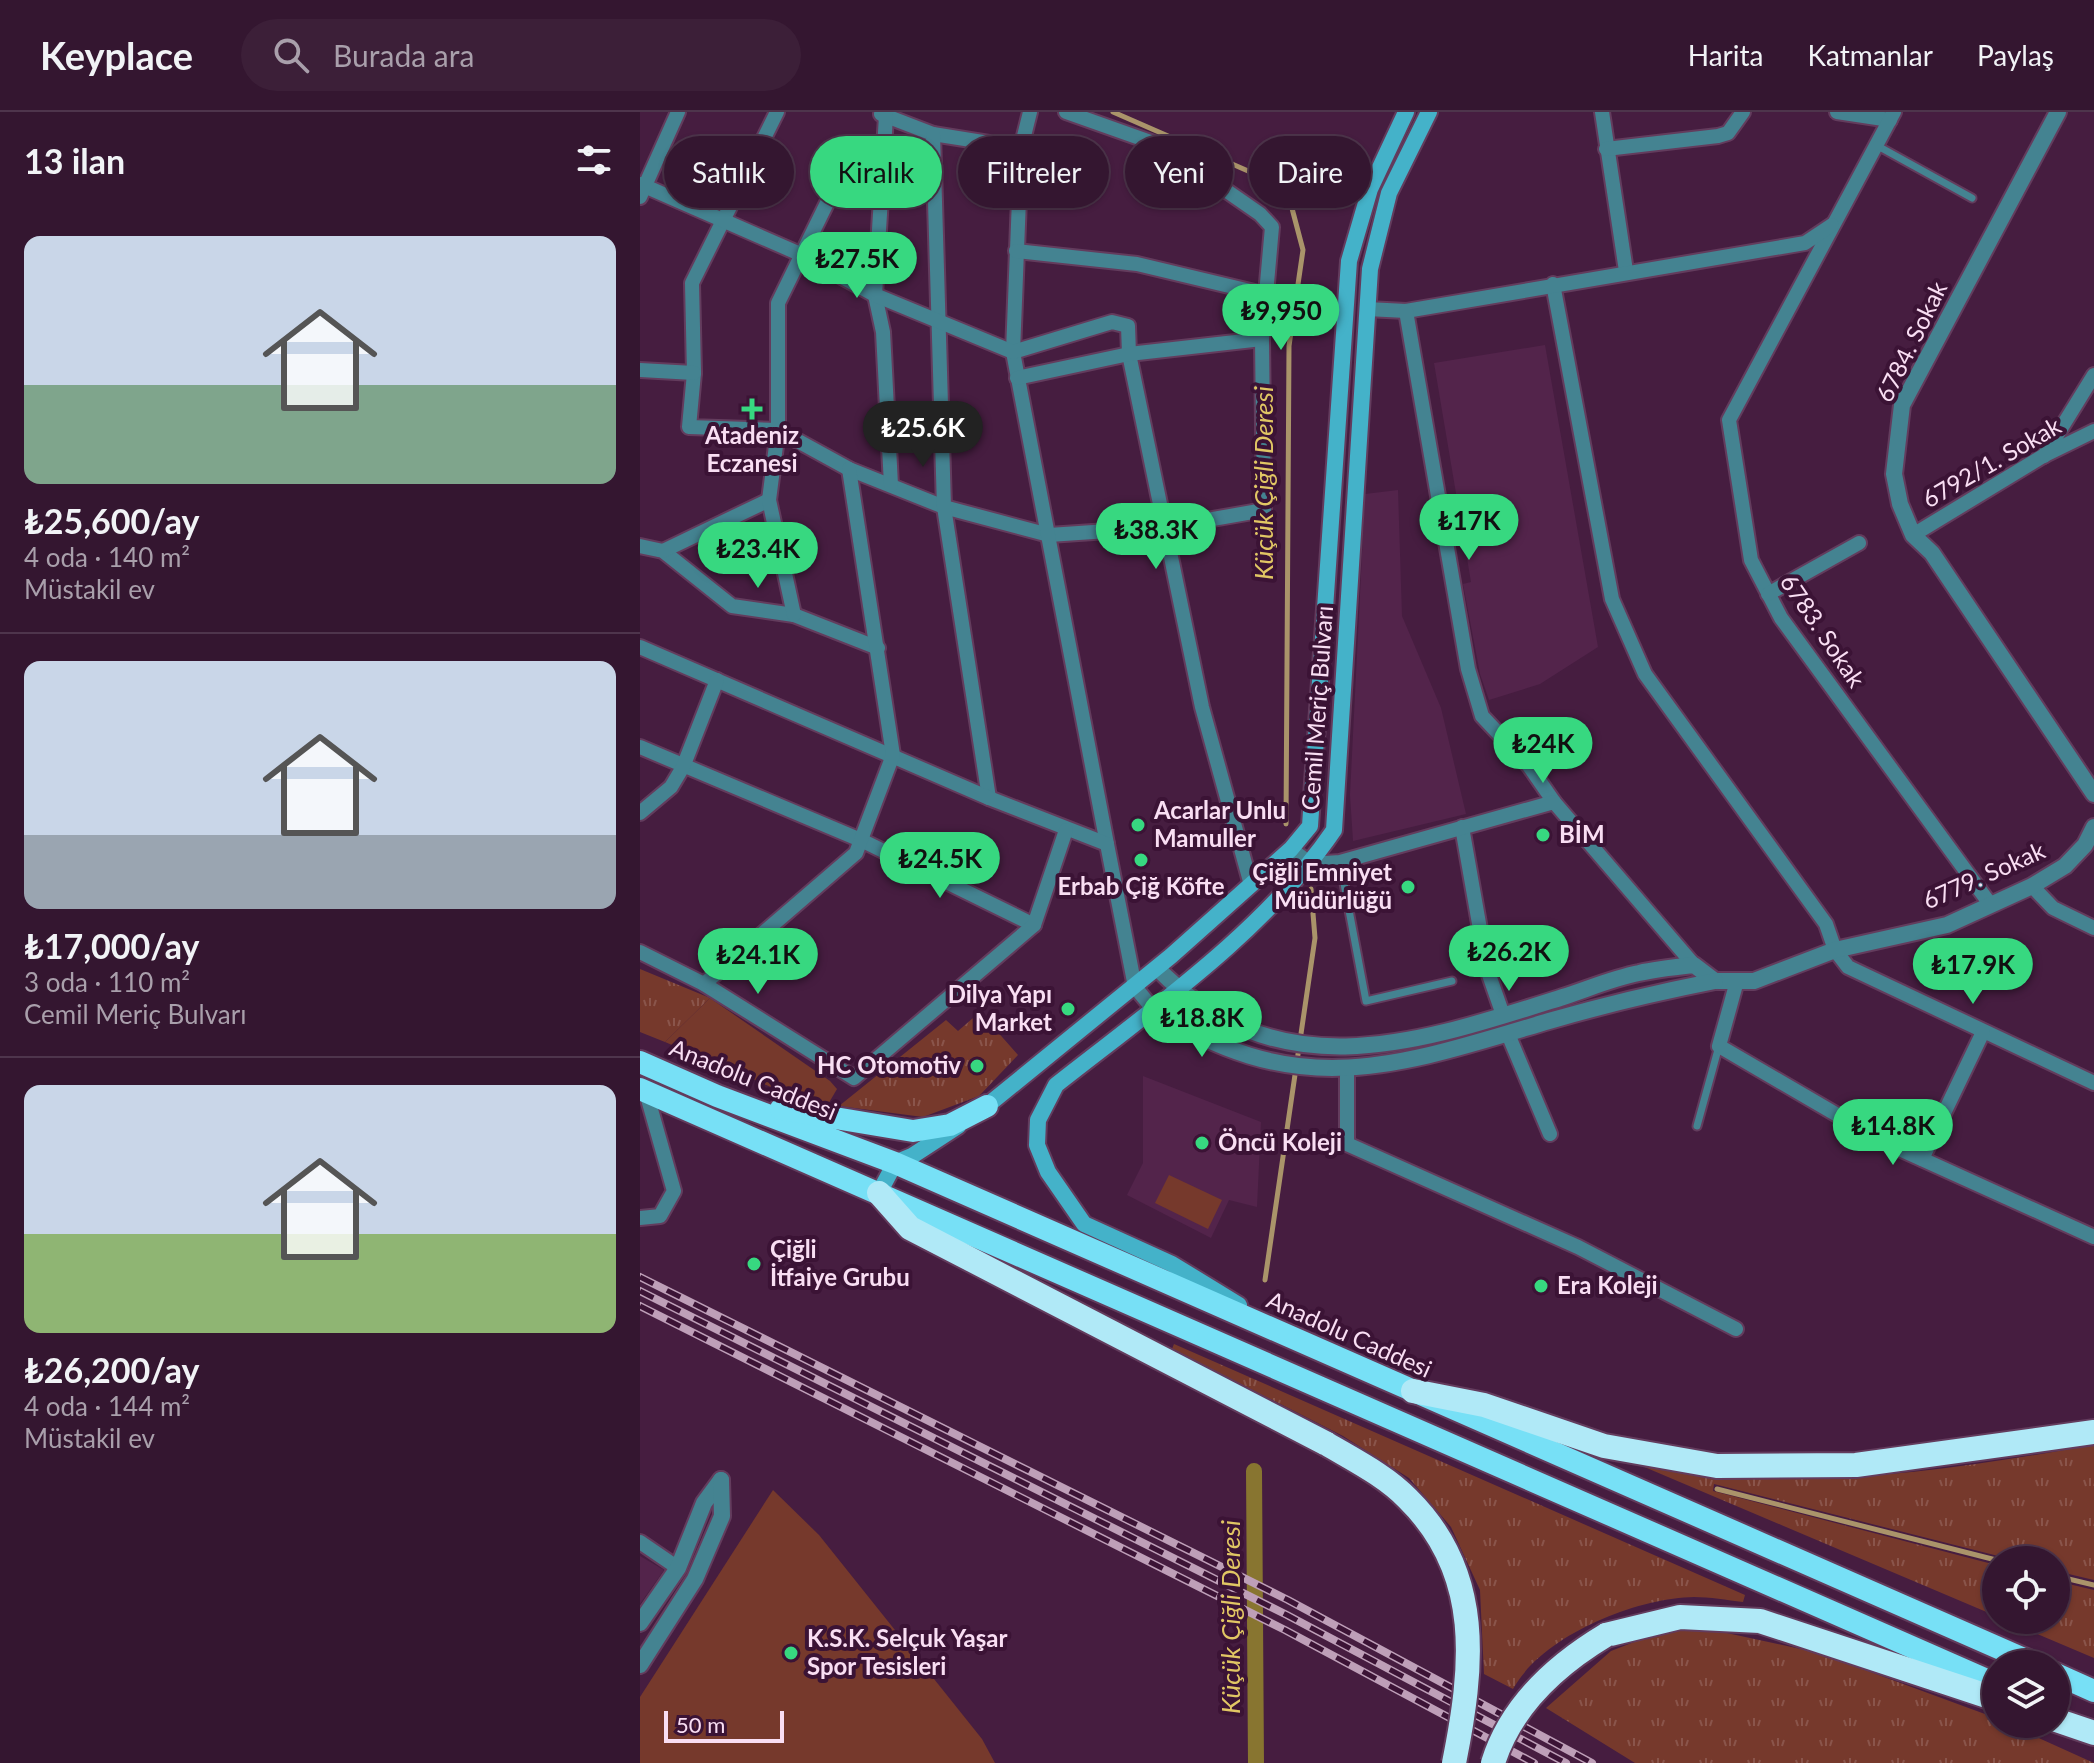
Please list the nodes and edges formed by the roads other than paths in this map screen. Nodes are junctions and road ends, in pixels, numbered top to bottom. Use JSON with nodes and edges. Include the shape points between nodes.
{"nodes":[{"id":1,"x":678,"y":112,"type":"edge"},
{"id":2,"x":777,"y":112,"type":"edge"},
{"id":3,"x":1030,"y":112,"type":"edge"},
{"id":4,"x":1066,"y":112,"type":"edge"},
{"id":5,"x":1406,"y":112,"type":"edge"},
{"id":6,"x":1429,"y":112,"type":"edge"},
{"id":7,"x":1602,"y":112,"type":"edge"},
{"id":8,"x":1743,"y":112,"type":"edge"},
{"id":9,"x":1837,"y":112,"type":"edge"},
{"id":10,"x":2058,"y":112,"type":"edge"},
{"id":11,"x":882,"y":114,"type":"edge"},
{"id":12,"x":1892,"y":116,"type":"edge"},
{"id":13,"x":933,"y":134,"type":"junction"},
{"id":14,"x":1024,"y":136,"type":"edge"},
{"id":15,"x":958,"y":138,"type":"edge"},
{"id":16,"x":1876,"y":145,"type":"junction"},
{"id":17,"x":1606,"y":149,"type":"junction"},
{"id":18,"x":642,"y":189,"type":"edge"},
{"id":19,"x":1972,"y":198,"type":"dead end"},
{"id":20,"x":823,"y":208,"type":"edge"},
{"id":21,"x":1018,"y":208,"type":"edge"},
{"id":22,"x":724,"y":222,"type":"junction"},
{"id":23,"x":1836,"y":222,"type":"junction"},
{"id":24,"x":1016,"y":251,"type":"junction"},
{"id":25,"x":800,"y":254,"type":"junction"},
{"id":26,"x":1626,"y":271,"type":"junction"},
{"id":27,"x":1553,"y":284,"type":"junction"},
{"id":28,"x":875,"y":295,"type":"junction"},
{"id":29,"x":1267,"y":295,"type":"junction"},
{"id":30,"x":1367,"y":309,"type":"junction"},
{"id":31,"x":1406,"y":311,"type":"junction"},
{"id":32,"x":936,"y":319,"type":"junction"},
{"id":33,"x":1262,"y":339,"type":"junction"},
{"id":34,"x":1013,"y":352,"type":"junction"},
{"id":35,"x":1129,"y":354,"type":"junction"},
{"id":36,"x":640,"y":370,"type":"edge"},
{"id":37,"x":694,"y":373,"type":"junction"},
{"id":38,"x":2094,"y":375,"type":"edge"},
{"id":39,"x":1017,"y":378,"type":"junction"},
{"id":40,"x":778,"y":430,"type":"junction"},
{"id":41,"x":2094,"y":431,"type":"edge"},
{"id":42,"x":2043,"y":456,"type":"junction"},
{"id":43,"x":849,"y":469,"type":"junction"},
{"id":44,"x":891,"y":485,"type":"junction"},
{"id":45,"x":769,"y":500,"type":"junction"},
{"id":46,"x":944,"y":507,"type":"junction"},
{"id":47,"x":1167,"y":527,"type":"junction"},
{"id":48,"x":1049,"y":535,"type":"junction"},
{"id":49,"x":1913,"y":535,"type":"junction"},
{"id":50,"x":1859,"y":543,"type":"dead end"},
{"id":51,"x":640,"y":546,"type":"edge"},
{"id":52,"x":663,"y":551,"type":"junction"},
{"id":53,"x":1768,"y":594,"type":"junction"},
{"id":54,"x":794,"y":615,"type":"junction"},
{"id":55,"x":640,"y":647,"type":"edge"},
{"id":56,"x":878,"y":648,"type":"junction"},
{"id":57,"x":717,"y":680,"type":"junction"},
{"id":58,"x":640,"y":747,"type":"edge"},
{"id":59,"x":893,"y":755,"type":"junction"},
{"id":60,"x":683,"y":767,"type":"junction"},
{"id":61,"x":2094,"y":794,"type":"edge"},
{"id":62,"x":989,"y":798,"type":"junction"},
{"id":63,"x":1554,"y":802,"type":"junction"},
{"id":64,"x":640,"y":813,"type":"edge"},
{"id":65,"x":1462,"y":827,"type":"junction"},
{"id":66,"x":2094,"y":827,"type":"edge"},
{"id":67,"x":1066,"y":830,"type":"junction"},
{"id":68,"x":863,"y":841,"type":"junction"},
{"id":69,"x":1107,"y":844,"type":"junction"},
{"id":70,"x":1291,"y":849,"type":"junction"},
{"id":71,"x":1340,"y":862,"type":"junction"},
{"id":72,"x":1311,"y":864,"type":"junction"},
{"id":73,"x":1251,"y":885,"type":"junction"},
{"id":74,"x":2032,"y":886,"type":"junction"},
{"id":75,"x":1990,"y":904,"type":"junction"},
{"id":76,"x":1034,"y":925,"type":"junction"},
{"id":77,"x":2094,"y":928,"type":"edge"},
{"id":78,"x":1835,"y":950,"type":"junction"},
{"id":79,"x":640,"y":952,"type":"edge"},
{"id":80,"x":1694,"y":965,"type":"junction"},
{"id":81,"x":1157,"y":968,"type":"junction"},
{"id":82,"x":1452,"y":981,"type":"dead end"},
{"id":83,"x":1715,"y":981,"type":"junction"},
{"id":84,"x":1737,"y":981,"type":"junction"},
{"id":85,"x":704,"y":984,"type":"junction"},
{"id":86,"x":1135,"y":987,"type":"junction"},
{"id":87,"x":1177,"y":988,"type":"junction"},
{"id":88,"x":1153,"y":1009,"type":"junction"},
{"id":89,"x":1503,"y":1015,"type":"junction"},
{"id":90,"x":1983,"y":1032,"type":"junction"},
{"id":91,"x":1508,"y":1034,"type":"junction"},
{"id":92,"x":1719,"y":1046,"type":"junction"},
{"id":93,"x":640,"y":1062,"type":"edge"},
{"id":94,"x":1347,"y":1070,"type":"junction"},
{"id":95,"x":2094,"y":1083,"type":"edge"},
{"id":96,"x":643,"y":1090,"type":"edge"},
{"id":97,"x":717,"y":1096,"type":"junction"},
{"id":98,"x":987,"y":1106,"type":"junction"},
{"id":99,"x":1697,"y":1126,"type":"dead end"},
{"id":100,"x":1550,"y":1134,"type":"dead end"},
{"id":101,"x":1922,"y":1159,"type":"junction"},
{"id":102,"x":895,"y":1163,"type":"junction"},
{"id":103,"x":879,"y":1193,"type":"junction"},
{"id":104,"x":640,"y":1218,"type":"edge"},
{"id":105,"x":2094,"y":1237,"type":"edge"},
{"id":106,"x":1736,"y":1329,"type":"dead end"},
{"id":107,"x":1295,"y":1339,"type":"junction"},
{"id":108,"x":1413,"y":1391,"type":"junction"},
{"id":109,"x":2094,"y":1432,"type":"edge"},
{"id":110,"x":640,"y":1542,"type":"edge"},
{"id":111,"x":678,"y":1568,"type":"junction"},
{"id":112,"x":640,"y":1623,"type":"edge"},
{"id":113,"x":2003,"y":1650,"type":"edge"},
{"id":114,"x":640,"y":1665,"type":"edge"},
{"id":115,"x":1982,"y":1678,"type":"edge"},
{"id":116,"x":2070,"y":1680,"type":"edge"},
{"id":117,"x":2094,"y":1691,"type":"edge"},
{"id":118,"x":1982,"y":1694,"type":"edge"},
{"id":119,"x":2070,"y":1718,"type":"edge"},
{"id":120,"x":2070,"y":1724,"type":"edge"},
{"id":121,"x":2094,"y":1731,"type":"edge"},
{"id":122,"x":1454,"y":1763,"type":"edge"},
{"id":123,"x":1493,"y":1763,"type":"edge"}],
"edges":[{"from":1,"to":18,"type":"street"},
{"from":2,"to":22,"type":"street"},
{"from":3,"to":14,"type":"street"},
{"from":4,"to":29,"type":"street","via":[[1162,146],[1260,214],[1272,227]]},
{"from":5,"to":70,"type":"main road","name":"Cemil Meriç Bulvarı","via":[[1370,189],[1349,261],[1317,761],[1310,826]]},
{"from":6,"to":30,"type":"main road","name":"Cemil Meriç Bulvarı","via":[[1389,193],[1370,269]]},
{"from":7,"to":17,"type":"street"},
{"from":8,"to":17,"type":"street","via":[[1728,133],[1718,136]]},
{"from":9,"to":12,"type":"street"},
{"from":10,"to":49,"type":"street","name":"6784. Sokak","via":[[1902,405],[1894,474]]},
{"from":11,"to":13,"type":"street"},
{"from":11,"to":28,"type":"street"},
{"from":12,"to":16,"type":"street","name":"6783. Sokak"},
{"from":13,"to":15,"type":"street"},
{"from":13,"to":32,"type":"street"},
{"from":16,"to":19,"type":"lane"},
{"from":16,"to":23,"type":"street","name":"6783. Sokak"},
{"from":17,"to":26,"type":"street"},
{"from":18,"to":22,"type":"street"},
{"from":20,"to":25,"type":"street"},
{"from":21,"to":24,"type":"street"},
{"from":22,"to":25,"type":"street"},
{"from":22,"to":37,"type":"street","via":[[692,283]]},
{"from":23,"to":26,"type":"street","via":[[1805,243]]},
{"from":23,"to":53,"type":"street","name":"6783. Sokak","via":[[1729,420],[1751,560]]},
{"from":24,"to":29,"type":"street","via":[[1137,264]]},
{"from":24,"to":34,"type":"street"},
{"from":25,"to":28,"type":"street"},
{"from":25,"to":40,"type":"street","via":[[778,303]]},
{"from":26,"to":27,"type":"street"},
{"from":27,"to":31,"type":"street"},
{"from":27,"to":78,"type":"street","via":[[1612,599],[1645,674],[1826,924]]},
{"from":28,"to":32,"type":"street"},
{"from":28,"to":44,"type":"street","via":[[883,332]]},
{"from":29,"to":33,"type":"street"},
{"from":30,"to":31,"type":"street"},
{"from":30,"to":72,"type":"main road","name":"Cemil Meriç Bulvarı","via":[[1334,830]]},
{"from":31,"to":63,"type":"street","via":[[1468,669],[1482,716]]},
{"from":32,"to":34,"type":"street"},
{"from":32,"to":46,"type":"street"},
{"from":33,"to":35,"type":"street"},
{"from":33,"to":47,"type":"street","via":[[1264,510]]},
{"from":34,"to":35,"type":"street","via":[[1112,322],[1128,326]]},
{"from":34,"to":39,"type":"street"},
{"from":35,"to":39,"type":"street"},
{"from":35,"to":47,"type":"street"},
{"from":36,"to":37,"type":"street"},
{"from":37,"to":40,"type":"street","via":[[689,427]]},
{"from":38,"to":42,"type":"street"},
{"from":39,"to":48,"type":"street"},
{"from":40,"to":43,"type":"street"},
{"from":40,"to":45,"type":"street"},
{"from":41,"to":42,"type":"street","name":"6792/1. Sokak"},
{"from":42,"to":49,"type":"street","name":"6792/1. Sokak"},
{"from":43,"to":44,"type":"street"},
{"from":43,"to":56,"type":"street"},
{"from":44,"to":46,"type":"street"},
{"from":45,"to":52,"type":"street"},
{"from":45,"to":54,"type":"street"},
{"from":46,"to":48,"type":"street"},
{"from":46,"to":62,"type":"street"},
{"from":47,"to":48,"type":"street"},
{"from":47,"to":73,"type":"street","via":[[1202,707]]},
{"from":48,"to":69,"type":"street"},
{"from":49,"to":61,"type":"street","name":"6784. Sokak","via":[[1932,553]]},
{"from":50,"to":53,"type":"street"},
{"from":51,"to":52,"type":"street"},
{"from":52,"to":54,"type":"street","via":[[732,606]]},
{"from":53,"to":75,"type":"street","name":"6783. Sokak"},
{"from":54,"to":56,"type":"street"},
{"from":55,"to":57,"type":"street"},
{"from":56,"to":59,"type":"street"},
{"from":57,"to":59,"type":"street"},
{"from":57,"to":60,"type":"street"},
{"from":58,"to":60,"type":"street"},
{"from":59,"to":62,"type":"street"},
{"from":59,"to":68,"type":"street"},
{"from":60,"to":64,"type":"street","via":[[671,787]]},
{"from":60,"to":68,"type":"street"},
{"from":62,"to":67,"type":"street"},
{"from":63,"to":65,"type":"street"},
{"from":63,"to":80,"type":"street"},
{"from":65,"to":71,"type":"street"},
{"from":65,"to":89,"type":"street","via":[[1487,969]]},
{"from":66,"to":74,"type":"street","name":"6779. Sokak","via":[[2065,866]]},
{"from":67,"to":69,"type":"street"},
{"from":67,"to":76,"type":"street"},
{"from":68,"to":76,"type":"street"},
{"from":68,"to":85,"type":"street","via":[[856,853]]},
{"from":69,"to":86,"type":"street"},
{"from":70,"to":72,"type":"street"},
{"from":70,"to":73,"type":"main road","name":"Cemil Meriç Bulvarı"},
{"from":71,"to":72,"type":"street"},
{"from":71,"to":82,"type":"lane","via":[[1366,1001]]},
{"from":72,"to":87,"type":"main road","name":"Cemil Meriç Bulvarı","via":[[1245,931]]},
{"from":73,"to":81,"type":"main road","name":"Cemil Meriç Bulvarı"},
{"from":74,"to":75,"type":"street","name":"6779. Sokak"},
{"from":74,"to":77,"type":"street","via":[[2053,908]]},
{"from":75,"to":78,"type":"street","name":"6779. Sokak","via":[[1947,925]]},
{"from":76,"to":85,"type":"street","via":[[854,1078]]},
{"from":78,"to":84,"type":"street","name":"6779. Sokak","via":[[1754,981]]},
{"from":78,"to":90,"type":"street","via":[[1848,967]]},
{"from":79,"to":85,"type":"street"},
{"from":80,"to":83,"type":"street"},
{"from":80,"to":89,"type":"street","via":[[1638,973]]},
{"from":81,"to":86,"type":"main road","name":"Cemil Meriç Bulvarı"},
{"from":81,"to":87,"type":"street"},
{"from":83,"to":84,"type":"street","name":"6779. Sokak"},
{"from":83,"to":91,"type":"street","name":"6779. Sokak"},
{"from":84,"to":92,"type":"street"},
{"from":86,"to":88,"type":"street"},
{"from":86,"to":98,"type":"main road","name":"Cemil Meriç Bulvarı"},
{"from":87,"to":88,"type":"main road","name":"Cemil Meriç Bulvarı"},
{"from":87,"to":89,"type":"street","via":[[1217,1017],[1275,1038],[1325,1046],[1385,1045]]},
{"from":88,"to":94,"type":"street","name":"6779. Sokak","via":[[1223,1047],[1271,1060]]},
{"from":88,"to":107,"type":"main road","name":"Cemil Meriç Bulvarı","via":[[1056,1085],[1038,1120],[1037,1145],[1048,1172],[1084,1224],[1172,1264]]},
{"from":90,"to":95,"type":"street"},
{"from":90,"to":101,"type":"street"},
{"from":91,"to":94,"type":"street","name":"6779. Sokak","via":[[1428,1058]]},
{"from":91,"to":100,"type":"street"},
{"from":92,"to":99,"type":"lane"},
{"from":92,"to":101,"type":"street"},
{"from":93,"to":97,"type":"highway","name":"Anadolu Caddesi"},
{"from":94,"to":106,"type":"street","via":[[1347,1144],[1578,1247]]},
{"from":96,"to":103,"type":"highway"},
{"from":96,"to":104,"type":"street","via":[[674,1191],[660,1216]]},
{"from":97,"to":98,"type":"highway","via":[[913,1131],[950,1125]]},
{"from":97,"to":102,"type":"highway","name":"Anadolu Caddesi"},
{"from":98,"to":102,"type":"main road","name":"Cemil Meriç Bulvarı"},
{"from":101,"to":105,"type":"street"},
{"from":102,"to":103,"type":"main road"},
{"from":102,"to":107,"type":"highway","name":"Anadolu Caddesi"},
{"from":103,"to":115,"type":"highway"},
{"from":103,"to":122,"type":"highway","bridge":true,"via":[[910,1228],[1327,1444],[1407,1498],[1430,1526],[1458,1582],[1469,1629],[1469,1674]]},
{"from":107,"to":108,"type":"highway","name":"Anadolu Caddesi"},
{"from":108,"to":109,"type":"highway","via":[[1484,1405],[1604,1446],[1717,1466],[1856,1465]]},
{"from":108,"to":113,"type":"highway","name":"Anadolu Caddesi"},
{"from":110,"to":111,"type":"street"},
{"from":111,"to":112,"type":"street"},
{"from":111,"to":114,"type":"street","via":[[704,1503],[721,1480],[722,1516],[695,1579]]},
{"from":116,"to":117,"type":"highway"},
{"from":118,"to":123,"type":"highway","bridge":true,"via":[[1760,1621],[1680,1617],[1606,1635],[1574,1654],[1545,1678],[1518,1713]]},
{"from":119,"to":121,"type":"highway"},
{"from":120,"to":121,"type":"highway"}]}
